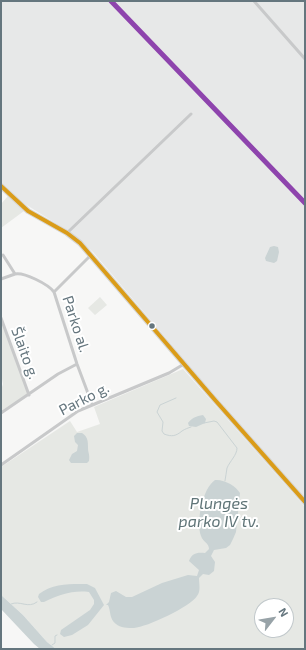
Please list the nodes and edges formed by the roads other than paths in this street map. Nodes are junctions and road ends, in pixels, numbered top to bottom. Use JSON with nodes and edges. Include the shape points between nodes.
{"nodes":[{"id":1,"x":254,"y":1,"type":"edge"},
{"id":2,"x":305,"y":58,"type":"edge"},
{"id":3,"x":191,"y":114,"type":"dead end"},
{"id":4,"x":1,"y":186,"type":"edge"},
{"id":5,"x":67,"y":233,"type":"junction"},
{"id":6,"x":3,"y":255,"type":"dead end"},
{"id":7,"x":91,"y":255,"type":"junction"},
{"id":8,"x":15,"y":274,"type":"junction"},
{"id":9,"x":1,"y":279,"type":"edge"},
{"id":10,"x":54,"y":292,"type":"junction"},
{"id":11,"x":1,"y":318,"type":"edge"},
{"id":12,"x":77,"y":364,"type":"junction"},
{"id":13,"x":184,"y":364,"type":"junction"},
{"id":14,"x":29,"y":394,"type":"junction"},
{"id":15,"x":92,"y":404,"type":"junction"},
{"id":16,"x":1,"y":414,"type":"edge"},
{"id":17,"x":1,"y":465,"type":"edge"},
{"id":18,"x":305,"y":502,"type":"edge"}],
"edges":[{"from":1,"to":2,"type":"street"},
{"from":3,"to":5,"type":"street"},
{"from":4,"to":5,"type":"main road","via":[[28,211]]},
{"from":5,"to":7,"type":"main road"},
{"from":6,"to":8,"type":"street"},
{"from":7,"to":10,"type":"street"},
{"from":7,"to":13,"type":"main road"},
{"from":8,"to":9,"type":"street"},
{"from":8,"to":10,"type":"street","name":"Parko al.","via":[[20,273],[38,281]]},
{"from":10,"to":12,"type":"street","name":"Parko al."},
{"from":11,"to":14,"type":"street","name":"Šlaito g."},
{"from":12,"to":14,"type":"street"},
{"from":12,"to":15,"type":"street","name":"Parko al."},
{"from":13,"to":15,"type":"street","name":"Parko g.","via":[[169,373]]},
{"from":13,"to":18,"type":"main road"},
{"from":14,"to":16,"type":"street"},
{"from":15,"to":17,"type":"street","name":"Parko g."}]}
